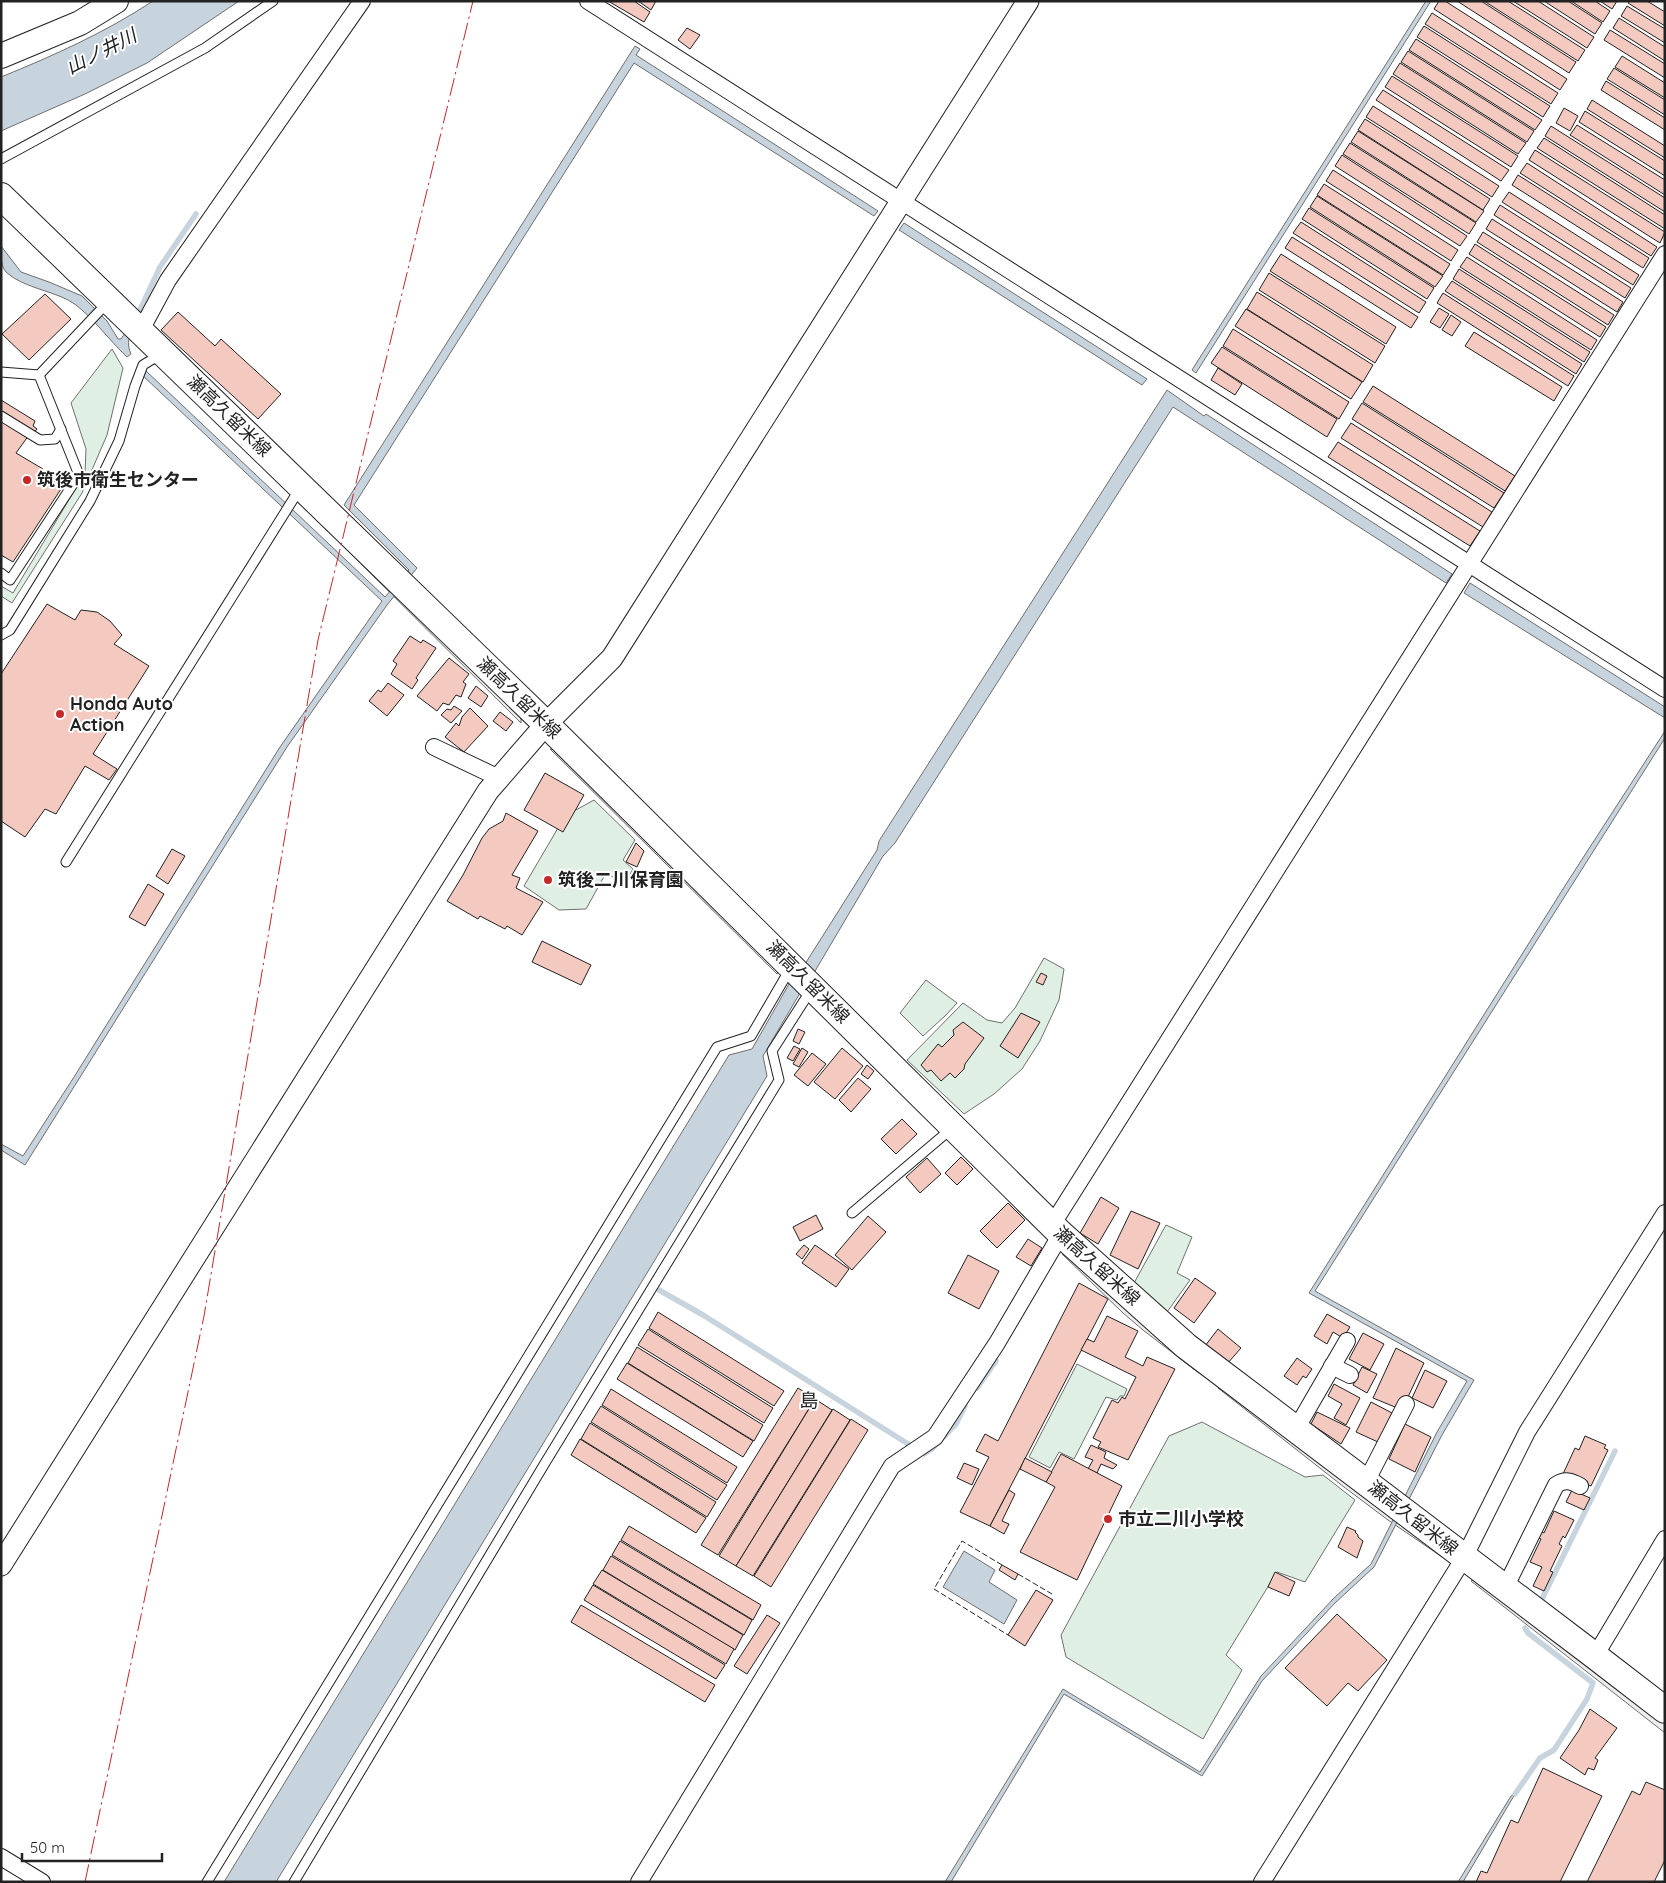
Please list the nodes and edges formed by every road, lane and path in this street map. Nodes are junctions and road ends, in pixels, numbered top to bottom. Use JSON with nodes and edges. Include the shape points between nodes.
{"nodes":[{"id":1,"x":116,"y":1,"type":"edge"},
{"id":2,"x":273,"y":1,"type":"edge"},
{"id":3,"x":362,"y":1,"type":"edge"},
{"id":4,"x":588,"y":1,"type":"edge"},
{"id":5,"x":1028,"y":1,"type":"edge"},
{"id":6,"x":1,"y":56,"type":"edge"},
{"id":7,"x":1,"y":158,"type":"edge"},
{"id":8,"x":1,"y":196,"type":"edge"},
{"id":9,"x":900,"y":202,"type":"junction"},
{"id":10,"x":1665,"y":254,"type":"edge"},
{"id":11,"x":110,"y":300,"type":"junction"},
{"id":12,"x":141,"y":330,"type":"junction"},
{"id":13,"x":164,"y":352,"type":"junction"},
{"id":14,"x":1,"y":372,"type":"edge"},
{"id":15,"x":39,"y":375,"type":"junction"},
{"id":16,"x":1,"y":416,"type":"edge"},
{"id":17,"x":60,"y":429,"type":"junction"},
{"id":18,"x":297,"y":492,"type":"junction"},
{"id":19,"x":1469,"y":566,"type":"junction"},
{"id":20,"x":1,"y":573,"type":"edge"},
{"id":21,"x":1,"y":634,"type":"edge"},
{"id":22,"x":1665,"y":689,"type":"edge"},
{"id":23,"x":546,"y":724,"type":"junction"},
{"id":24,"x":434,"y":747,"type":"dead end"},
{"id":25,"x":499,"y":778,"type":"junction"},
{"id":26,"x":66,"y":862,"type":"dead end"},
{"id":27,"x":792,"y":966,"type":"junction"},
{"id":28,"x":812,"y":987,"type":"junction"},
{"id":29,"x":953,"y":1127,"type":"junction"},
{"id":30,"x":852,"y":1213,"type":"dead end"},
{"id":31,"x":1665,"y":1213,"type":"edge"},
{"id":32,"x":1056,"y":1229,"type":"junction"},
{"id":33,"x":1347,"y":1341,"type":"dead end"},
{"id":34,"x":1332,"y":1366,"type":"junction"},
{"id":35,"x":1350,"y":1375,"type":"dead end"},
{"id":36,"x":1406,"y":1404,"type":"dead end"},
{"id":37,"x":1296,"y":1429,"type":"junction"},
{"id":38,"x":1366,"y":1482,"type":"junction"},
{"id":39,"x":1580,"y":1486,"type":"dead end"},
{"id":40,"x":1665,"y":1539,"type":"edge"},
{"id":41,"x":1464,"y":1558,"type":"junction"},
{"id":42,"x":1,"y":1565,"type":"edge"},
{"id":43,"x":1505,"y":1588,"type":"junction"},
{"id":44,"x":1595,"y":1656,"type":"junction"},
{"id":45,"x":1665,"y":1710,"type":"edge"},
{"id":46,"x":1,"y":1858,"type":"edge"},
{"id":47,"x":42,"y":1882,"type":"edge"},
{"id":48,"x":207,"y":1882,"type":"edge"},
{"id":49,"x":294,"y":1882,"type":"edge"},
{"id":50,"x":639,"y":1882,"type":"edge"},
{"id":51,"x":1262,"y":1882,"type":"edge"}],
"edges":[{"from":1,"to":6,"type":"main road","via":[[80,23]]},
{"from":2,"to":7,"type":"lane","via":[[205,48]]},
{"from":3,"to":12,"type":"street","via":[[168,280]]},
{"from":4,"to":9,"type":"street"},
{"from":5,"to":9,"type":"street"},
{"from":8,"to":11,"type":"main road","name":"瀬高久留米線"},
{"from":9,"to":19,"type":"street"},
{"from":9,"to":23,"type":"street","via":[[612,658]]},
{"from":10,"to":19,"type":"street"},
{"from":11,"to":12,"type":"main road","name":"瀬高久留米線"},
{"from":11,"to":15,"type":"lane"},
{"from":12,"to":13,"type":"main road","name":"瀬高久留米線"},
{"from":13,"to":18,"type":"main road","name":"瀬高久留米線"},
{"from":13,"to":21,"type":"lane","via":[[143,365],[119,441],[90,502],[10,630]]},
{"from":14,"to":15,"type":"lane"},
{"from":15,"to":17,"type":"lane"},
{"from":16,"to":17,"type":"lane","via":[[40,440],[55,439]]},
{"from":17,"to":20,"type":"lane","via":[[79,475],[10,580]]},
{"from":18,"to":23,"type":"main road","name":"瀬高久留米線"},
{"from":18,"to":26,"type":"lane"},
{"from":19,"to":22,"type":"street"},
{"from":19,"to":32,"type":"street"},
{"from":23,"to":25,"type":"street"},
{"from":23,"to":27,"type":"main road","name":"瀬高久留米線"},
{"from":24,"to":25,"type":"street"},
{"from":25,"to":42,"type":"street"},
{"from":27,"to":28,"type":"main road","name":"瀬高久留米線"},
{"from":27,"to":48,"type":"lane","via":[[751,1036],[717,1047]]},
{"from":28,"to":29,"type":"main road","name":"瀬高久留米線"},
{"from":28,"to":49,"type":"lane","via":[[772,1051],[779,1080]]},
{"from":29,"to":30,"type":"lane"},
{"from":29,"to":32,"type":"main road","name":"瀬高久留米線"},
{"from":31,"to":41,"type":"street","via":[[1527,1432]]},
{"from":32,"to":37,"type":"main road","name":"瀬高久留米線","via":[[1186,1346]]},
{"from":32,"to":50,"type":"street","via":[[996,1343],[935,1437],[892,1466]]},
{"from":33,"to":34,"type":"street"},
{"from":34,"to":35,"type":"street"},
{"from":34,"to":37,"type":"street"},
{"from":36,"to":38,"type":"street"},
{"from":37,"to":38,"type":"main road","name":"瀬高久留米線"},
{"from":38,"to":41,"type":"main road","name":"瀬高久留米線"},
{"from":39,"to":43,"type":"street","via":[[1571,1481],[1556,1485]]},
{"from":40,"to":44,"type":"street"},
{"from":41,"to":43,"type":"main road","name":"瀬高久留米線"},
{"from":41,"to":51,"type":"street"},
{"from":43,"to":44,"type":"main road","name":"瀬高久留米線"},
{"from":44,"to":45,"type":"main road","name":"瀬高久留米線"},
{"from":46,"to":47,"type":"street"}]}
